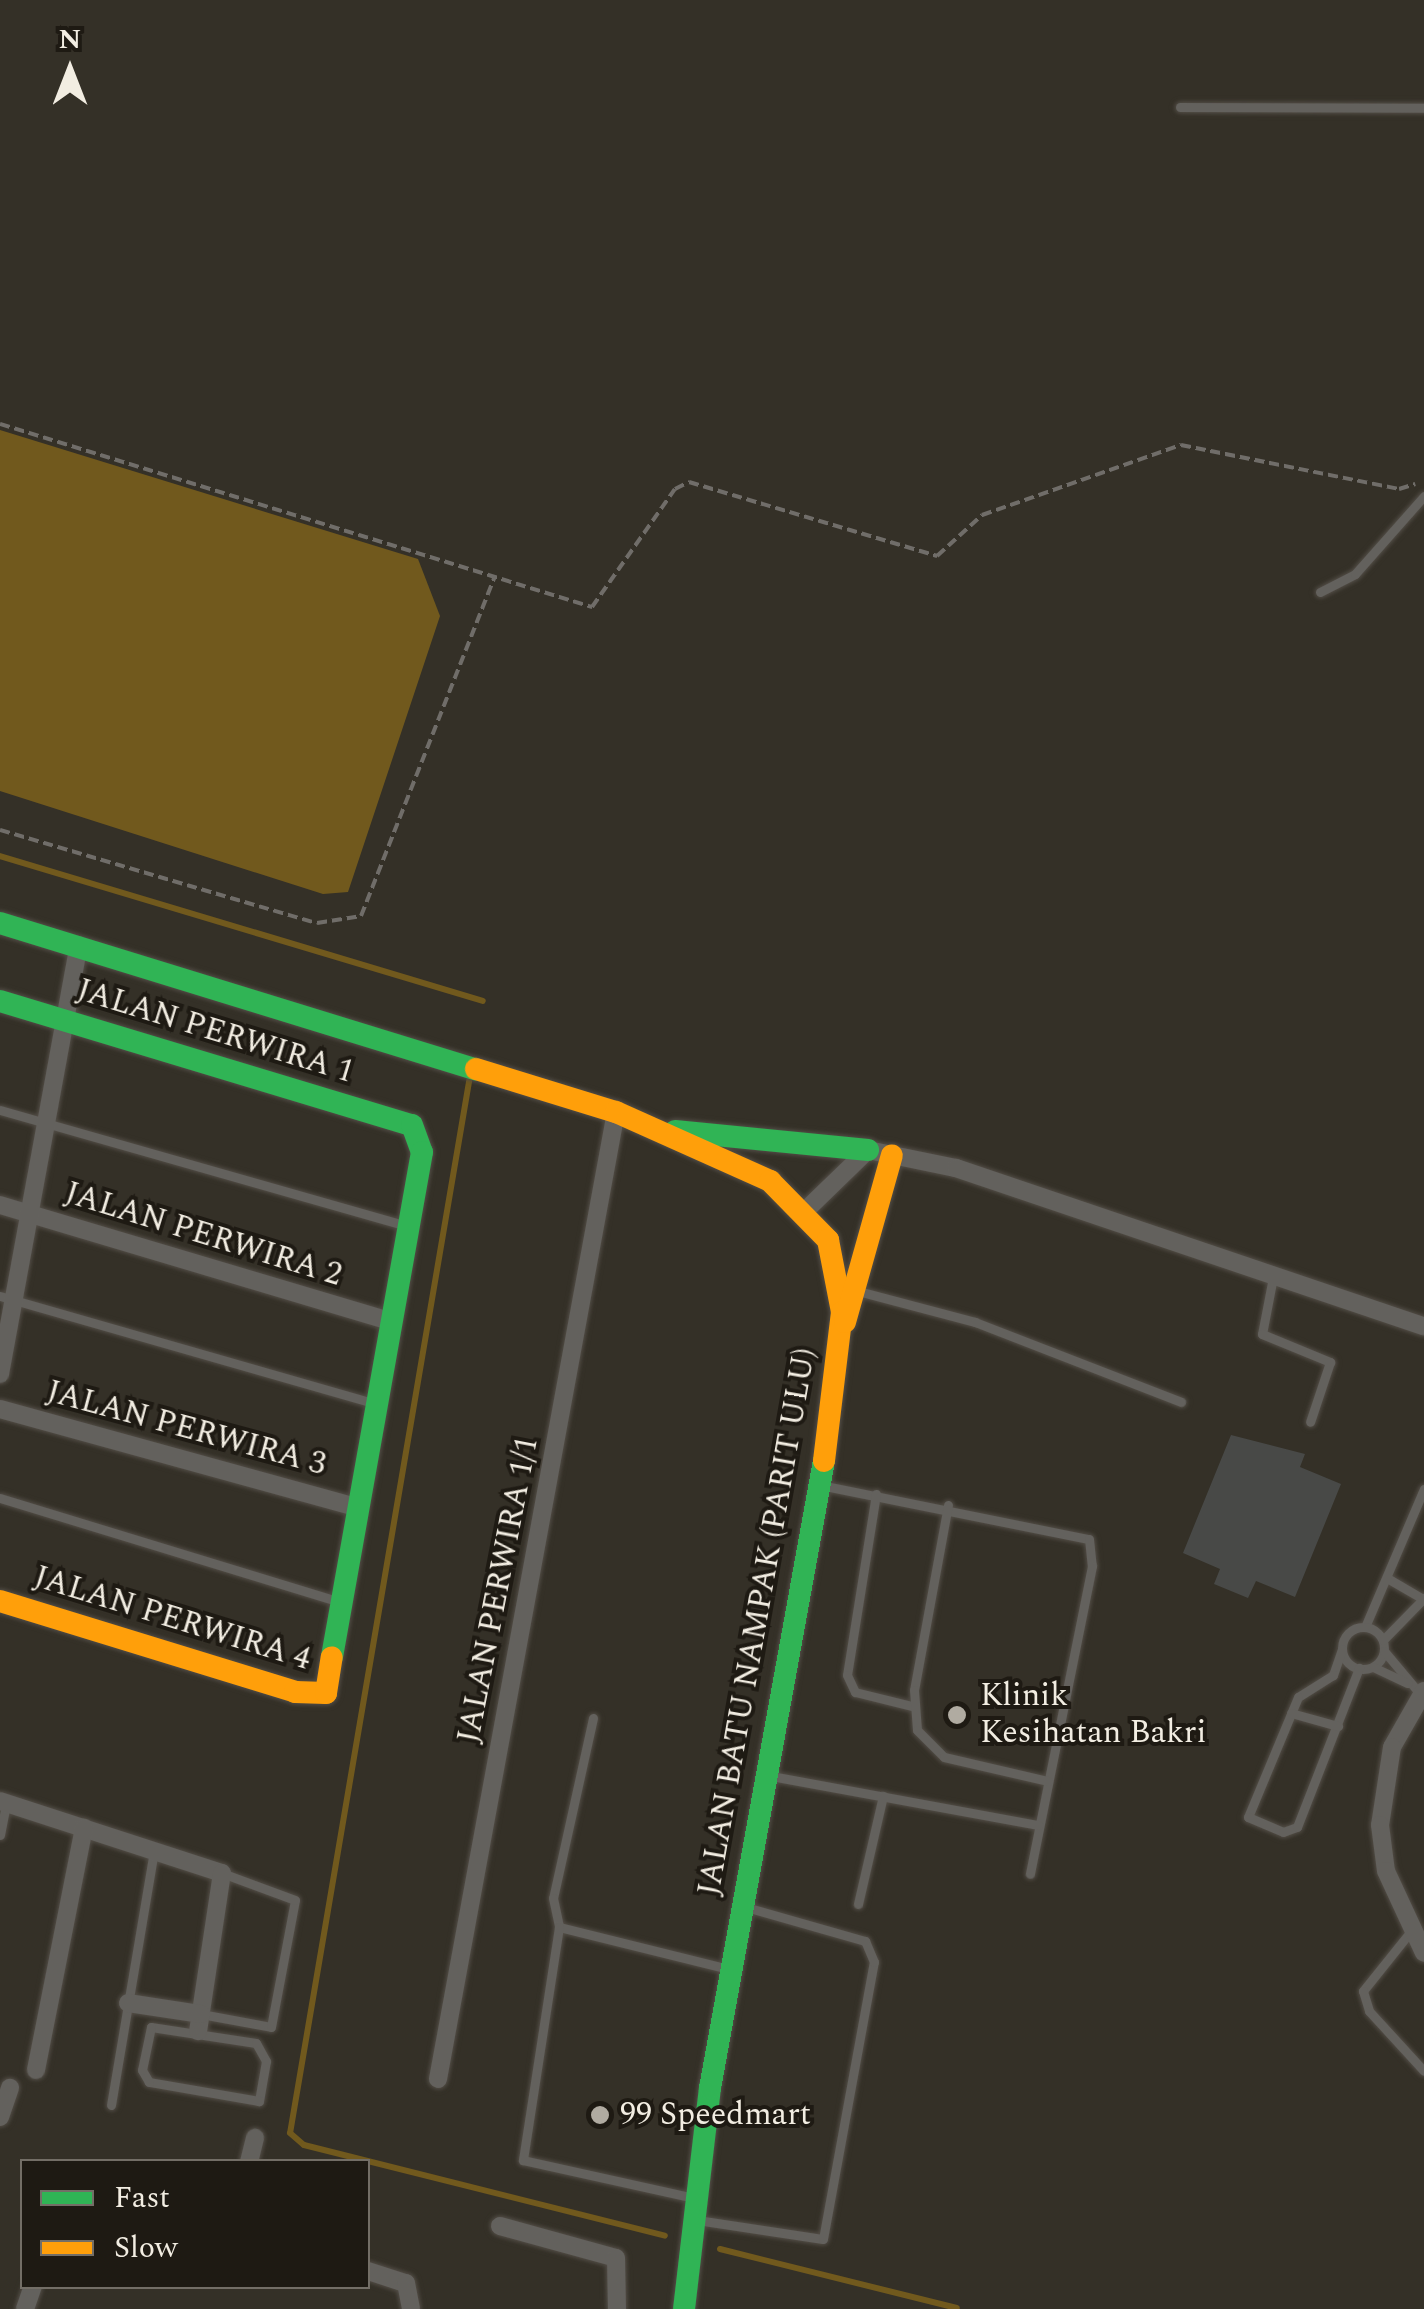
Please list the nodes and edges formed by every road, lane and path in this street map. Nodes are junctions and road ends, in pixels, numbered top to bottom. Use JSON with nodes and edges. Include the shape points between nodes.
{"nodes":[{"id":1,"x":1180,"y":106,"type":"dead end"},
{"id":2,"x":1424,"y":108,"type":"edge"},
{"id":3,"x":0,"y":424,"type":"edge"},
{"id":4,"x":1424,"y":481,"type":"edge"},
{"id":5,"x":1424,"y":496,"type":"edge"},
{"id":6,"x":495,"y":576,"type":"junction"},
{"id":7,"x":1320,"y":592,"type":"dead end"},
{"id":8,"x":0,"y":830,"type":"edge"},
{"id":9,"x":0,"y":923,"type":"edge"},
{"id":10,"x":79,"y":945,"type":"junction"},
{"id":11,"x":0,"y":1001,"type":"edge"},
{"id":12,"x":65,"y":1021,"type":"junction"},
{"id":13,"x":0,"y":1110,"type":"edge"},
{"id":14,"x":616,"y":1112,"type":"junction"},
{"id":15,"x":46,"y":1124,"type":"junction"},
{"id":16,"x":660,"y":1130,"type":"junction"},
{"id":17,"x":868,"y":1150,"type":"junction"},
{"id":18,"x":892,"y":1155,"type":"junction"},
{"id":19,"x":0,"y":1205,"type":"edge"},
{"id":20,"x":806,"y":1210,"type":"junction"},
{"id":21,"x":29,"y":1214,"type":"junction"},
{"id":22,"x":408,"y":1226,"type":"junction"},
{"id":23,"x":1274,"y":1277,"type":"junction"},
{"id":24,"x":858,"y":1291,"type":"junction"},
{"id":25,"x":7,"y":1298,"type":"edge"},
{"id":26,"x":390,"y":1321,"type":"junction"},
{"id":27,"x":1424,"y":1326,"type":"edge"},
{"id":28,"x":840,"y":1336,"type":"junction"},
{"id":29,"x":0,"y":1374,"type":"edge"},
{"id":30,"x":1182,"y":1402,"type":"dead end"},
{"id":31,"x":376,"y":1404,"type":"junction"},
{"id":32,"x":0,"y":1409,"type":"edge"},
{"id":33,"x":1310,"y":1422,"type":"dead end"},
{"id":34,"x":819,"y":1485,"type":"junction"},
{"id":35,"x":1424,"y":1489,"type":"edge"},
{"id":36,"x":876,"y":1494,"type":"junction"},
{"id":37,"x":0,"y":1498,"type":"edge"},
{"id":38,"x":948,"y":1504,"type":"junction"},
{"id":39,"x":356,"y":1507,"type":"junction"},
{"id":40,"x":1387,"y":1578,"type":"junction"},
{"id":41,"x":1424,"y":1599,"type":"edge"},
{"id":42,"x":0,"y":1601,"type":"edge"},
{"id":43,"x":343,"y":1603,"type":"junction"},
{"id":44,"x":1364,"y":1626,"type":"junction"},
{"id":45,"x":1384,"y":1645,"type":"junction"},
{"id":46,"x":1342,"y":1649,"type":"junction"},
{"id":47,"x":1373,"y":1667,"type":"junction"},
{"id":48,"x":1359,"y":1668,"type":"junction"},
{"id":49,"x":1418,"y":1690,"type":"edge"},
{"id":50,"x":912,"y":1706,"type":"junction"},
{"id":51,"x":1291,"y":1713,"type":"junction"},
{"id":52,"x":593,"y":1718,"type":"dead end"},
{"id":53,"x":1338,"y":1726,"type":"junction"},
{"id":54,"x":767,"y":1776,"type":"junction"},
{"id":55,"x":1048,"y":1781,"type":"junction"},
{"id":56,"x":883,"y":1796,"type":"junction"},
{"id":57,"x":3,"y":1802,"type":"edge"},
{"id":58,"x":1039,"y":1824,"type":"junction"},
{"id":59,"x":84,"y":1828,"type":"junction"},
{"id":60,"x":0,"y":1835,"type":"edge"},
{"id":61,"x":154,"y":1851,"type":"junction"},
{"id":62,"x":222,"y":1873,"type":"junction"},
{"id":63,"x":1030,"y":1874,"type":"dead end"},
{"id":64,"x":858,"y":1904,"type":"dead end"},
{"id":65,"x":744,"y":1906,"type":"junction"},
{"id":66,"x":558,"y":1928,"type":"junction"},
{"id":67,"x":1411,"y":1931,"type":"junction"},
{"id":68,"x":1424,"y":1953,"type":"edge"},
{"id":69,"x":732,"y":1969,"type":"junction"},
{"id":70,"x":128,"y":2004,"type":"junction"},
{"id":71,"x":200,"y":2023,"type":"junction"},
{"id":72,"x":36,"y":2070,"type":"dead end"},
{"id":73,"x":1424,"y":2071,"type":"edge"},
{"id":74,"x":438,"y":2080,"type":"dead end"},
{"id":75,"x":10,"y":2088,"type":"dead end"},
{"id":76,"x":111,"y":2105,"type":"dead end"},
{"id":77,"x":0,"y":2117,"type":"edge"},
{"id":78,"x":255,"y":2138,"type":"dead end"},
{"id":79,"x":250,"y":2159,"type":"edge"},
{"id":80,"x":696,"y":2209,"type":"junction"},
{"id":81,"x":500,"y":2226,"type":"dead end"},
{"id":82,"x":370,"y":2272,"type":"edge"},
{"id":83,"x":410,"y":2309,"type":"edge"},
{"id":84,"x":617,"y":2309,"type":"edge"},
{"id":85,"x":684,"y":2309,"type":"edge"}],
"edges":[{"from":1,"to":2,"type":"lane"},
{"from":3,"to":6,"type":"path"},
{"from":4,"to":6,"type":"path","via":[[1398,489],[1182,445],[982,516],[937,556],[689,482],[675,488],[598,606]]},
{"from":5,"to":7,"type":"lane","via":[[1355,574]]},
{"from":6,"to":8,"type":"path","via":[[362,916],[316,923]]},
{"from":9,"to":10,"type":"street","name":"JALAN BATU NAMPAK (PARIT ULU)"},
{"from":10,"to":12,"type":"street"},
{"from":10,"to":14,"type":"street","name":"JALAN BATU NAMPAK (PARIT ULU)"},
{"from":11,"to":12,"type":"street","name":"JALAN PERWIRA 1"},
{"from":12,"to":15,"type":"street"},
{"from":12,"to":22,"type":"street","name":"JALAN PERWIRA 1","via":[[412,1125],[422,1152]]},
{"from":13,"to":15,"type":"lane"},
{"from":14,"to":16,"type":"street","name":"JALAN BATU NAMPAK (PARIT ULU)"},
{"from":14,"to":74,"type":"street","name":"JALAN PERWIRA 1/1"},
{"from":15,"to":21,"type":"street"},
{"from":15,"to":22,"type":"lane"},
{"from":16,"to":17,"type":"street"},
{"from":16,"to":20,"type":"street","name":"JALAN BATU NAMPAK (PARIT ULU)","via":[[770,1181]]},
{"from":17,"to":18,"type":"street"},
{"from":17,"to":20,"type":"street"},
{"from":18,"to":23,"type":"street","via":[[956,1168]]},
{"from":18,"to":24,"type":"street"},
{"from":19,"to":21,"type":"street","name":"JALAN PERWIRA 2"},
{"from":20,"to":28,"type":"street","name":"JALAN BATU NAMPAK (PARIT ULU)","via":[[832,1250]]},
{"from":21,"to":25,"type":"street"},
{"from":21,"to":26,"type":"street","name":"JALAN PERWIRA 2"},
{"from":22,"to":26,"type":"street"},
{"from":23,"to":27,"type":"street"},
{"from":23,"to":33,"type":"lane","via":[[1262,1334],[1330,1362]]},
{"from":24,"to":28,"type":"street"},
{"from":24,"to":30,"type":"lane","via":[[1010,1334]]},
{"from":25,"to":29,"type":"street"},
{"from":25,"to":31,"type":"lane"},
{"from":26,"to":31,"type":"street"},
{"from":28,"to":34,"type":"street","name":"JALAN BATU NAMPAK (PARIT ULU)"},
{"from":31,"to":39,"type":"street"},
{"from":32,"to":39,"type":"street","name":"JALAN PERWIRA 3"},
{"from":34,"to":36,"type":"lane"},
{"from":34,"to":54,"type":"street","name":"JALAN BATU NAMPAK (PARIT ULU)"},
{"from":35,"to":40,"type":"lane"},
{"from":36,"to":38,"type":"lane"},
{"from":36,"to":50,"type":"lane","via":[[847,1675],[855,1692]]},
{"from":37,"to":43,"type":"lane"},
{"from":38,"to":50,"type":"lane"},
{"from":38,"to":55,"type":"lane","via":[[1066,1528],[1094,1551]]},
{"from":39,"to":43,"type":"street"},
{"from":40,"to":41,"type":"lane"},
{"from":40,"to":44,"type":"lane"},
{"from":41,"to":45,"type":"lane"},
{"from":42,"to":43,"type":"street","name":"JALAN PERWIRA 4","via":[[295,1692],[326,1693]]},
{"from":44,"to":45,"type":"lane"},
{"from":44,"to":46,"type":"lane"},
{"from":45,"to":47,"type":"lane"},
{"from":45,"to":49,"type":"lane"},
{"from":46,"to":48,"type":"lane"},
{"from":46,"to":51,"type":"lane","via":[[1333,1675],[1298,1697]]},
{"from":47,"to":48,"type":"lane"},
{"from":47,"to":49,"type":"lane"},
{"from":48,"to":53,"type":"lane"},
{"from":49,"to":67,"type":"street","via":[[1382,1789],[1386,1870]]},
{"from":50,"to":55,"type":"lane","via":[[933,1751]]},
{"from":51,"to":53,"type":"lane"},
{"from":51,"to":53,"type":"lane","via":[[1246,1808],[1283,1832],[1297,1827]]},
{"from":52,"to":66,"type":"lane","via":[[553,1898]]},
{"from":54,"to":56,"type":"lane"},
{"from":54,"to":65,"type":"street","name":"JALAN BATU NAMPAK (PARIT ULU)"},
{"from":55,"to":58,"type":"lane"},
{"from":56,"to":58,"type":"lane"},
{"from":56,"to":64,"type":"lane"},
{"from":57,"to":59,"type":"street"},
{"from":57,"to":60,"type":"lane"},
{"from":58,"to":63,"type":"lane"},
{"from":59,"to":61,"type":"street"},
{"from":59,"to":72,"type":"street"},
{"from":61,"to":62,"type":"street"},
{"from":61,"to":70,"type":"lane"},
{"from":62,"to":71,"type":"street"},
{"from":62,"to":71,"type":"lane","via":[[295,1900],[271,2028]]},
{"from":65,"to":69,"type":"street","name":"JALAN BATU NAMPAK (PARIT ULU)"},
{"from":65,"to":80,"type":"lane","via":[[865,1941],[874,1962],[823,2239]]},
{"from":66,"to":69,"type":"lane"},
{"from":66,"to":80,"type":"lane","via":[[526,2164]]},
{"from":67,"to":68,"type":"street"},
{"from":67,"to":73,"type":"lane","via":[[1363,1990],[1369,2011]]},
{"from":69,"to":80,"type":"street","name":"JALAN BATU NAMPAK (PARIT ULU)"},
{"from":70,"to":71,"type":"street"},
{"from":70,"to":76,"type":"lane"},
{"from":71,"to":71,"type":"lane","via":[[262,2047],[256,2105],[146,2079],[151,2028]]},
{"from":75,"to":77,"type":"street"},
{"from":78,"to":79,"type":"street"},
{"from":80,"to":85,"type":"street","name":"JALAN BATU NAMPAK (PARIT ULU)"},
{"from":81,"to":84,"type":"street","via":[[616,2258]]},
{"from":82,"to":83,"type":"street","via":[[406,2283]]}]}
